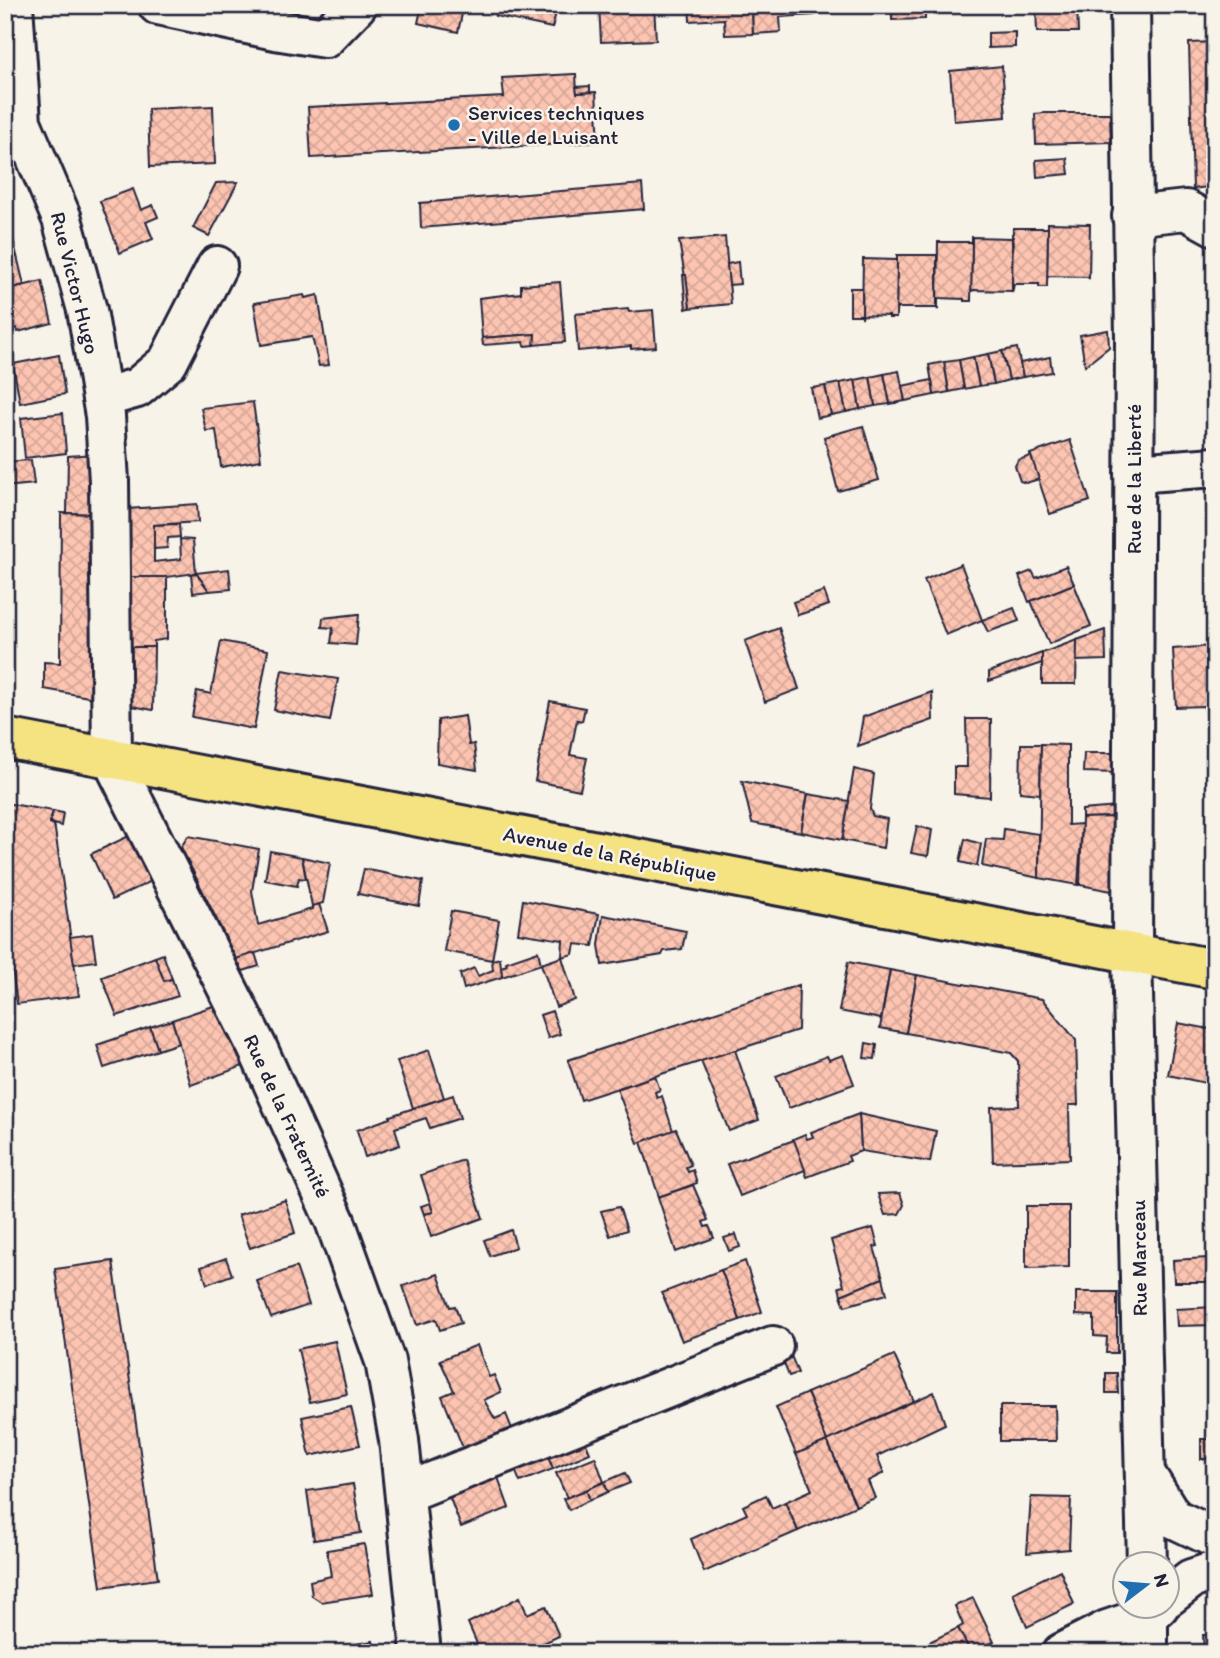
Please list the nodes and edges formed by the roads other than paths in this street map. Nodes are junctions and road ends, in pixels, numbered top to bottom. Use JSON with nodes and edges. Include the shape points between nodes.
{"nodes":[{"id":1,"x":13,"y":5,"type":"edge"},
{"id":2,"x":158,"y":5,"type":"edge"},
{"id":3,"x":357,"y":5,"type":"edge"},
{"id":4,"x":1130,"y":5,"type":"edge"},
{"id":5,"x":1132,"y":216,"type":"junction"},
{"id":6,"x":1215,"y":226,"type":"edge"},
{"id":7,"x":217,"y":266,"type":"dead end"},
{"id":8,"x":102,"y":398,"type":"junction"},
{"id":9,"x":1215,"y":467,"type":"edge"},
{"id":10,"x":1134,"y":473,"type":"junction"},
{"id":11,"x":5,"y":738,"type":"edge"},
{"id":12,"x":112,"y":759,"type":"junction"},
{"id":13,"x":1132,"y":953,"type":"junction"},
{"id":14,"x":1215,"y":969,"type":"edge"},
{"id":15,"x":773,"y":1346,"type":"dead end"},
{"id":16,"x":1144,"y":1471,"type":"junction"},
{"id":17,"x":405,"y":1493,"type":"junction"},
{"id":18,"x":1215,"y":1538,"type":"edge"},
{"id":19,"x":1147,"y":1550,"type":"edge"},
{"id":20,"x":1215,"y":1571,"type":"edge"},
{"id":21,"x":1182,"y":1588,"type":"edge"},
{"id":22,"x":1138,"y":1620,"type":"edge"},
{"id":23,"x":421,"y":1653,"type":"edge"},
{"id":24,"x":1062,"y":1653,"type":"edge"}],
"edges":[{"from":1,"to":8,"type":"street","name":"Rue Victor Hugo","via":[[22,122],[62,219],[87,310]]},
{"from":2,"to":3,"type":"street","via":[[325,38]]},
{"from":4,"to":5,"type":"street","name":"Rue de la Liberté"},
{"from":5,"to":6,"type":"street","via":[[1186,210]]},
{"from":5,"to":10,"type":"street","name":"Rue de la Liberté"},
{"from":7,"to":8,"type":"street","via":[[168,362],[138,388]]},
{"from":8,"to":12,"type":"street","name":"Rue Victor Hugo","via":[[108,481]]},
{"from":9,"to":10,"type":"street"},
{"from":10,"to":13,"type":"street","name":"Rue de la Liberté"},
{"from":11,"to":12,"type":"main road","name":"Avenue de la République"},
{"from":12,"to":13,"type":"main road","name":"Avenue de la République"},
{"from":12,"to":17,"type":"street","name":"Rue de la Fraternité","via":[[257,1047],[335,1221],[385,1361]]},
{"from":13,"to":14,"type":"main road","name":"Avenue de la République"},
{"from":13,"to":16,"type":"street","name":"Rue Marceau"},
{"from":15,"to":17,"type":"street"},
{"from":16,"to":18,"type":"street","via":[[1173,1518]]},
{"from":16,"to":19,"type":"street","name":"Rue Marceau"},
{"from":17,"to":23,"type":"street","name":"Rue de la Fraternité"},
{"from":20,"to":21,"type":"street","via":[[1191,1579]]},
{"from":22,"to":24,"type":"street"}]}
